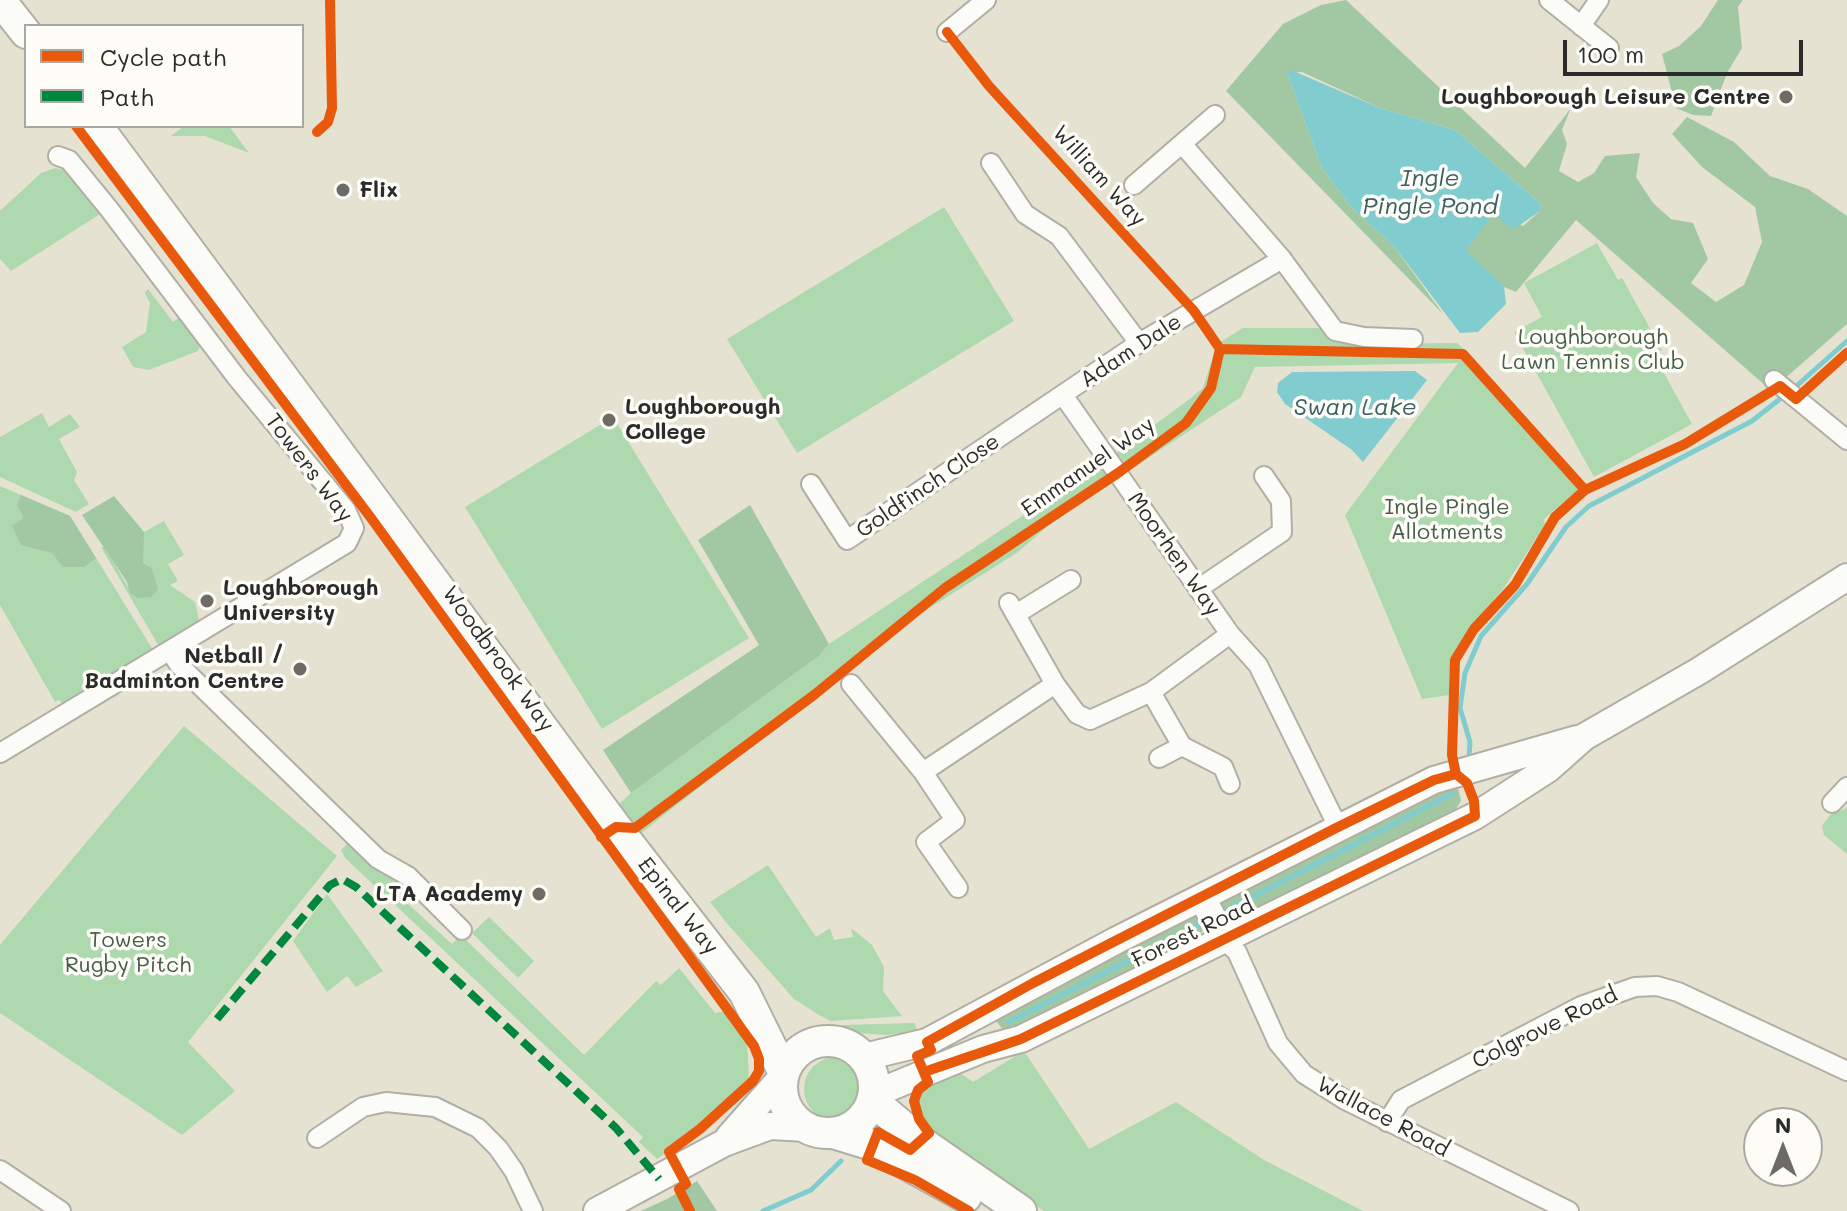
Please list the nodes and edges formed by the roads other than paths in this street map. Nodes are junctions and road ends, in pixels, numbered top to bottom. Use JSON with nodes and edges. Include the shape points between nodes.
{"nodes":[{"id":1,"x":0,"y":0,"type":"edge"},
{"id":2,"x":986,"y":0,"type":"edge"},
{"id":3,"x":1549,"y":0,"type":"edge"},
{"id":4,"x":1599,"y":0,"type":"edge"},
{"id":5,"x":1581,"y":26,"type":"junction"},
{"id":6,"x":24,"y":30,"type":"edge"},
{"id":7,"x":947,"y":32,"type":"dead end"},
{"id":8,"x":1609,"y":48,"type":"dead end"},
{"id":9,"x":1215,"y":115,"type":"dead end"},
{"id":10,"x":98,"y":128,"type":"edge"},
{"id":11,"x":1183,"y":145,"type":"junction"},
{"id":12,"x":58,"y":156,"type":"dead end"},
{"id":13,"x":991,"y":163,"type":"dead end"},
{"id":14,"x":1134,"y":185,"type":"dead end"},
{"id":15,"x":1282,"y":259,"type":"junction"},
{"id":16,"x":1413,"y":339,"type":"dead end"},
{"id":17,"x":1139,"y":343,"type":"junction"},
{"id":18,"x":1777,"y":383,"type":"dead end"},
{"id":19,"x":1063,"y":395,"type":"junction"},
{"id":20,"x":1847,"y":440,"type":"edge"},
{"id":21,"x":1264,"y":476,"type":"dead end"},
{"id":22,"x":811,"y":484,"type":"dead end"},
{"id":23,"x":1847,"y":577,"type":"edge"},
{"id":24,"x":1071,"y":580,"type":"dead end"},
{"id":25,"x":1198,"y":589,"type":"junction"},
{"id":26,"x":1230,"y":634,"type":"junction"},
{"id":27,"x":170,"y":651,"type":"junction"},
{"id":28,"x":851,"y":684,"type":"dead end"},
{"id":29,"x":1055,"y":684,"type":"junction"},
{"id":30,"x":1151,"y":692,"type":"junction"},
{"id":31,"x":1584,"y":737,"type":"junction"},
{"id":32,"x":1182,"y":746,"type":"junction"},
{"id":33,"x":0,"y":753,"type":"edge"},
{"id":34,"x":1159,"y":758,"type":"dead end"},
{"id":35,"x":923,"y":772,"type":"junction"},
{"id":36,"x":1456,"y":774,"type":"junction"},
{"id":37,"x":1230,"y":784,"type":"dead end"},
{"id":38,"x":1847,"y":787,"type":"edge"},
{"id":39,"x":1832,"y":803,"type":"dead end"},
{"id":40,"x":1475,"y":816,"type":"junction"},
{"id":41,"x":1338,"y":827,"type":"junction"},
{"id":42,"x":958,"y":888,"type":"dead end"},
{"id":43,"x":1203,"y":899,"type":"junction"},
{"id":44,"x":462,"y":930,"type":"dead end"},
{"id":45,"x":1224,"y":940,"type":"junction"},
{"id":46,"x":744,"y":992,"type":"junction"},
{"id":47,"x":815,"y":1042,"type":"junction"},
{"id":48,"x":864,"y":1057,"type":"junction"},
{"id":49,"x":1847,"y":1071,"type":"edge"},
{"id":50,"x":783,"y":1075,"type":"junction"},
{"id":51,"x":874,"y":1098,"type":"junction"},
{"id":52,"x":1387,"y":1122,"type":"junction"},
{"id":53,"x":820,"y":1131,"type":"junction"},
{"id":54,"x":317,"y":1138,"type":"dead end"},
{"id":55,"x":724,"y":1143,"type":"junction"},
{"id":56,"x":0,"y":1170,"type":"edge"},
{"id":57,"x":61,"y":1211,"type":"edge"},
{"id":58,"x":533,"y":1211,"type":"edge"},
{"id":59,"x":597,"y":1211,"type":"edge"},
{"id":60,"x":988,"y":1211,"type":"edge"},
{"id":61,"x":1021,"y":1211,"type":"edge"},
{"id":62,"x":1569,"y":1211,"type":"edge"}],
"edges":[{"from":1,"to":6,"type":"main road"},
{"from":2,"to":7,"type":"street"},
{"from":3,"to":5,"type":"street"},
{"from":4,"to":5,"type":"street"},
{"from":5,"to":8,"type":"street"},
{"from":9,"to":11,"type":"street"},
{"from":10,"to":46,"type":"main road","name":"Epinal Way"},
{"from":11,"to":14,"type":"street"},
{"from":11,"to":15,"type":"street"},
{"from":12,"to":27,"type":"street","name":"Towers Way","via":[[69,160],[109,209],[346,510],[354,528],[347,543]]},
{"from":13,"to":17,"type":"street","via":[[1025,214],[1059,236]]},
{"from":15,"to":16,"type":"street","via":[[1335,331]]},
{"from":15,"to":17,"type":"street","name":"Adam Dale"},
{"from":17,"to":19,"type":"street","name":"Adam Dale"},
{"from":18,"to":20,"type":"street"},
{"from":19,"to":22,"type":"street","name":"Goldfinch Close","via":[[847,540]]},
{"from":19,"to":25,"type":"street","name":"Moorhen Way"},
{"from":21,"to":25,"type":"street","via":[[1281,501],[1282,532]]},
{"from":23,"to":31,"type":"main road","name":"Forest Road"},
{"from":24,"to":29,"type":"street","via":[[1012,609]]},
{"from":25,"to":26,"type":"street","name":"Moorhen Way"},
{"from":26,"to":30,"type":"street"},
{"from":26,"to":41,"type":"street","name":"Moorhen Way","via":[[1258,665]]},
{"from":27,"to":33,"type":"street","name":"Towers Way"},
{"from":27,"to":44,"type":"street","via":[[378,859],[408,876]]},
{"from":28,"to":35,"type":"street"},
{"from":29,"to":30,"type":"street","via":[[1077,714],[1090,720]]},
{"from":29,"to":35,"type":"street"},
{"from":30,"to":32,"type":"street"},
{"from":31,"to":36,"type":"main road","name":"Forest Road"},
{"from":31,"to":40,"type":"main road","name":"Forest Road","via":[[1548,769]]},
{"from":32,"to":34,"type":"street"},
{"from":32,"to":37,"type":"street","via":[[1223,767]]},
{"from":35,"to":42,"type":"street","via":[[955,820],[926,842]]},
{"from":36,"to":40,"type":"main road","via":[[1467,783]]},
{"from":36,"to":41,"type":"main road","name":"Forest Road"},
{"from":38,"to":39,"type":"street"},
{"from":40,"to":45,"type":"main road","name":"Forest Road"},
{"from":41,"to":43,"type":"main road","name":"Forest Road"},
{"from":43,"to":45,"type":"main road"},
{"from":43,"to":48,"type":"main road","name":"Forest Road","via":[[927,1042]]},
{"from":45,"to":51,"type":"main road","name":"Forest Road","via":[[1021,1039],[971,1054]]},
{"from":45,"to":52,"type":"street","name":"Wallace Road","via":[[1278,1043],[1304,1074]]},
{"from":46,"to":47,"type":"main road","name":"Epinal Way","via":[[794,1033]]},
{"from":46,"to":50,"type":"main road","name":"Epinal Way"},
{"from":47,"to":48,"type":"main road","via":[[848,1044]]},
{"from":47,"to":50,"type":"main road","via":[[792,1058]]},
{"from":48,"to":51,"type":"main road","via":[[873,1073]]},
{"from":49,"to":52,"type":"street","name":"Colgrove Road","via":[[1678,992],[1635,987],[1581,1006],[1401,1100]]},
{"from":50,"to":53,"type":"main road","via":[[786,1105]]},
{"from":50,"to":55,"type":"main road"},
{"from":51,"to":53,"type":"main road","via":[[858,1122]]},
{"from":51,"to":61,"type":"main road","via":[[920,1141]]},
{"from":52,"to":62,"type":"street","name":"Wallace Road"},
{"from":53,"to":55,"type":"main road","via":[[770,1126]]},
{"from":53,"to":60,"type":"main road","via":[[872,1145]]},
{"from":54,"to":58,"type":"street","via":[[363,1107],[386,1102],[435,1107],[478,1128],[498,1148]]},
{"from":55,"to":59,"type":"main road"},
{"from":56,"to":57,"type":"street"}]}
